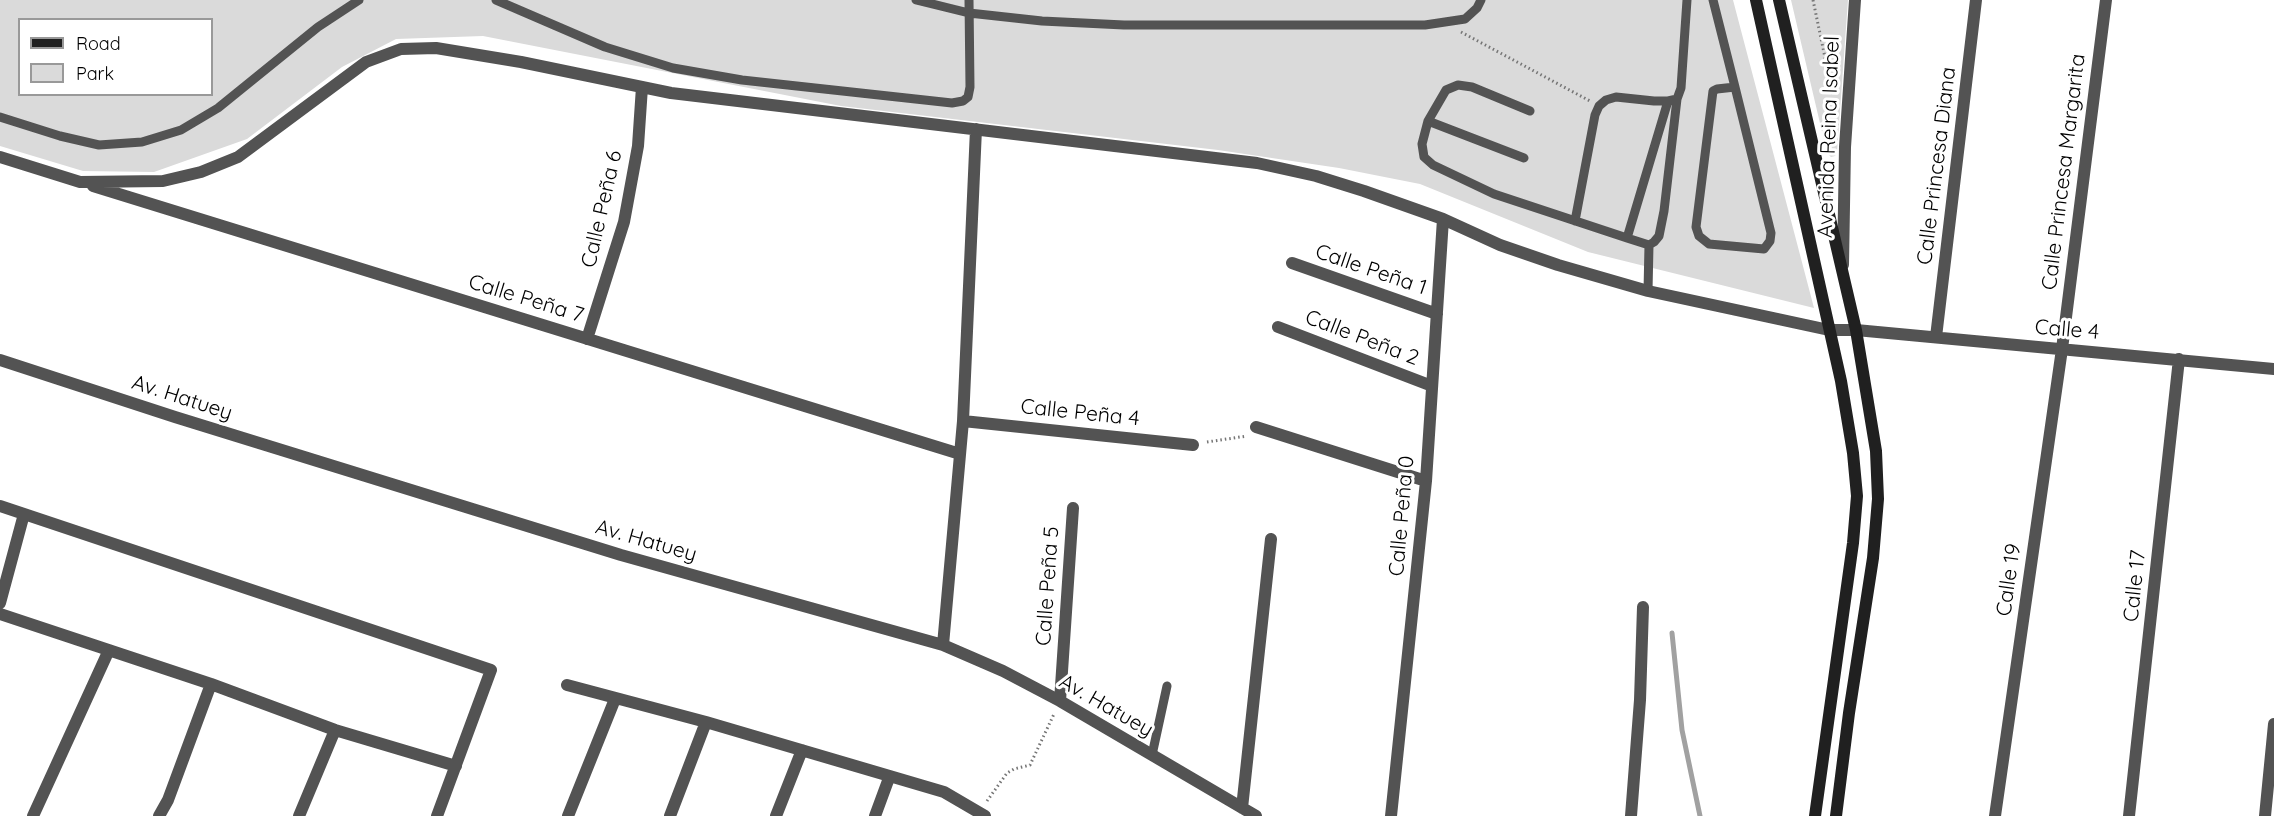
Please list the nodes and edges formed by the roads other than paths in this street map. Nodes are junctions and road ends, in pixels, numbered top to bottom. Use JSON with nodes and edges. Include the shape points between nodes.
{"nodes":[{"id":1,"x":359,"y":0,"type":"edge"},
{"id":2,"x":496,"y":0,"type":"edge"},
{"id":3,"x":916,"y":0,"type":"edge"},
{"id":4,"x":969,"y":0,"type":"edge"},
{"id":5,"x":1481,"y":0,"type":"edge"},
{"id":6,"x":1687,"y":0,"type":"edge"},
{"id":7,"x":1713,"y":0,"type":"edge"},
{"id":8,"x":1755,"y":0,"type":"edge"},
{"id":9,"x":1779,"y":0,"type":"edge"},
{"id":10,"x":1855,"y":0,"type":"edge"},
{"id":11,"x":1976,"y":0,"type":"edge"},
{"id":12,"x":2106,"y":0,"type":"edge"},
{"id":13,"x":969,"y":13,"type":"junction"},
{"id":14,"x":642,"y":87,"type":"junction"},
{"id":15,"x":1735,"y":87,"type":"junction"},
{"id":16,"x":1673,"y":100,"type":"junction"},
{"id":17,"x":1530,"y":111,"type":"dead end"},
{"id":18,"x":0,"y":117,"type":"edge"},
{"id":19,"x":1428,"y":120,"type":"junction"},
{"id":20,"x":976,"y":129,"type":"junction"},
{"id":21,"x":0,"y":157,"type":"edge"},
{"id":22,"x":1524,"y":158,"type":"dead end"},
{"id":23,"x":80,"y":182,"type":"junction"},
{"id":24,"x":1443,"y":219,"type":"junction"},
{"id":25,"x":1575,"y":221,"type":"junction"},
{"id":26,"x":1627,"y":238,"type":"junction"},
{"id":27,"x":1649,"y":245,"type":"junction"},
{"id":28,"x":1292,"y":263,"type":"dead end"},
{"id":29,"x":1843,"y":276,"type":"junction"},
{"id":30,"x":1648,"y":291,"type":"junction"},
{"id":31,"x":1437,"y":314,"type":"junction"},
{"id":32,"x":1278,"y":327,"type":"dead end"},
{"id":33,"x":1829,"y":330,"type":"junction"},
{"id":34,"x":1856,"y":330,"type":"junction"},
{"id":35,"x":1936,"y":338,"type":"junction"},
{"id":36,"x":587,"y":339,"type":"junction"},
{"id":37,"x":2062,"y":349,"type":"junction"},
{"id":38,"x":2179,"y":359,"type":"junction"},
{"id":39,"x":0,"y":360,"type":"edge"},
{"id":40,"x":2274,"y":369,"type":"edge"},
{"id":41,"x":1432,"y":386,"type":"junction"},
{"id":42,"x":963,"y":421,"type":"junction"},
{"id":43,"x":1256,"y":427,"type":"road end"},
{"id":44,"x":1193,"y":445,"type":"road end"},
{"id":45,"x":960,"y":454,"type":"junction"},
{"id":46,"x":1426,"y":481,"type":"junction"},
{"id":47,"x":0,"y":506,"type":"edge"},
{"id":48,"x":1073,"y":508,"type":"dead end"},
{"id":49,"x":24,"y":514,"type":"junction"},
{"id":50,"x":1271,"y":539,"type":"dead end"},
{"id":51,"x":0,"y":603,"type":"edge"},
{"id":52,"x":1643,"y":607,"type":"dead end"},
{"id":53,"x":0,"y":614,"type":"edge"},
{"id":54,"x":943,"y":645,"type":"junction"},
{"id":55,"x":109,"y":650,"type":"junction"},
{"id":56,"x":212,"y":684,"type":"junction"},
{"id":57,"x":567,"y":685,"type":"dead end"},
{"id":58,"x":1167,"y":686,"type":"dead end"},
{"id":59,"x":615,"y":699,"type":"junction"},
{"id":60,"x":1060,"y":702,"type":"junction"},
{"id":61,"x":706,"y":722,"type":"junction"},
{"id":62,"x":2274,"y":724,"type":"edge"},
{"id":63,"x":335,"y":730,"type":"junction"},
{"id":64,"x":801,"y":750,"type":"junction"},
{"id":65,"x":1152,"y":755,"type":"junction"},
{"id":66,"x":456,"y":766,"type":"junction"},
{"id":67,"x":889,"y":778,"type":"junction"},
{"id":68,"x":1242,"y":808,"type":"junction"},
{"id":69,"x":981,"y":815,"type":"edge"},
{"id":70,"x":33,"y":816,"type":"edge"},
{"id":71,"x":159,"y":816,"type":"edge"},
{"id":72,"x":299,"y":816,"type":"edge"},
{"id":73,"x":437,"y":816,"type":"edge"},
{"id":74,"x":568,"y":816,"type":"edge"},
{"id":75,"x":670,"y":816,"type":"edge"},
{"id":76,"x":776,"y":816,"type":"edge"},
{"id":77,"x":875,"y":816,"type":"edge"},
{"id":78,"x":1256,"y":816,"type":"edge"},
{"id":79,"x":1391,"y":816,"type":"edge"},
{"id":80,"x":1631,"y":816,"type":"edge"},
{"id":81,"x":1815,"y":816,"type":"edge"},
{"id":82,"x":1836,"y":816,"type":"edge"},
{"id":83,"x":1995,"y":816,"type":"edge"},
{"id":84,"x":2129,"y":816,"type":"edge"},
{"id":85,"x":2265,"y":816,"type":"edge"}],
"edges":[{"from":1,"to":18,"type":"lane","via":[[318,27],[218,108],[181,130],[142,142],[99,145]]},
{"from":2,"to":13,"type":"lane","via":[[605,47],[672,68],[742,80],[952,103],[968,97],[970,87]]},
{"from":3,"to":13,"type":"lane"},
{"from":4,"to":13,"type":"lane"},
{"from":5,"to":13,"type":"lane","via":[[1465,19],[1444,23],[1124,25]]},
{"from":6,"to":16,"type":"lane","via":[[1681,88]]},
{"from":7,"to":15,"type":"lane"},
{"from":8,"to":33,"type":"main road"},
{"from":9,"to":29,"type":"main road"},
{"from":10,"to":29,"type":"street","name":"Avenida Reina Isabel","via":[[1845,147]]},
{"from":11,"to":35,"type":"street","name":"Calle Princesa Diana"},
{"from":12,"to":37,"type":"street","name":"Calle Princesa Margarita"},
{"from":14,"to":20,"type":"street","name":"Calle 4"},
{"from":14,"to":23,"type":"street","name":"Calle 4","via":[[436,48],[400,49],[366,62],[238,157],[201,172],[163,181]]},
{"from":14,"to":36,"type":"street","name":"Calle Peña 6","via":[[638,146],[624,222]]},
{"from":15,"to":15,"type":"lane","via":[[1771,233],[1764,249],[1709,244],[1695,227],[1713,91]]},
{"from":16,"to":25,"type":"lane","via":[[1616,96],[1599,106]]},
{"from":16,"to":26,"type":"lane"},
{"from":16,"to":27,"type":"lane","via":[[1661,230]]},
{"from":17,"to":19,"type":"lane","via":[[1458,85],[1446,90]]},
{"from":19,"to":22,"type":"lane"},
{"from":19,"to":25,"type":"lane","via":[[1422,144],[1424,157],[1433,165],[1494,194]]},
{"from":20,"to":24,"type":"street","name":"Calle 4","via":[[1257,163],[1316,176]]},
{"from":20,"to":42,"type":"street"},
{"from":21,"to":23,"type":"street","name":"Calle Peña 7"},
{"from":23,"to":36,"type":"street","name":"Calle Peña 7"},
{"from":24,"to":30,"type":"street","name":"Calle 4","via":[[1500,245]]},
{"from":24,"to":31,"type":"street","name":"Calle Peña 0"},
{"from":25,"to":26,"type":"lane"},
{"from":26,"to":27,"type":"lane"},
{"from":27,"to":30,"type":"lane"},
{"from":28,"to":31,"type":"street","name":"Calle Peña 1"},
{"from":29,"to":34,"type":"main road"},
{"from":30,"to":33,"type":"street","name":"Calle 4"},
{"from":31,"to":41,"type":"street","name":"Calle Peña 0"},
{"from":32,"to":41,"type":"street","name":"Calle Peña 2"},
{"from":33,"to":34,"type":"street","name":"Calle 4"},
{"from":33,"to":81,"type":"main road","via":[[1853,453],[1857,496]]},
{"from":34,"to":35,"type":"street","name":"Calle 4"},
{"from":34,"to":82,"type":"main road","via":[[1876,451],[1878,499]]},
{"from":35,"to":37,"type":"street","name":"Calle 4"},
{"from":36,"to":45,"type":"street","name":"Calle Peña 7"},
{"from":37,"to":38,"type":"street","name":"Calle 4"},
{"from":37,"to":83,"type":"street","name":"Calle 19"},
{"from":38,"to":40,"type":"street","name":"Calle 4"},
{"from":38,"to":84,"type":"street","name":"Calle 17"},
{"from":39,"to":54,"type":"street","name":"Av. Hatuey","via":[[621,555]]},
{"from":41,"to":46,"type":"street","name":"Calle Peña 0"},
{"from":42,"to":44,"type":"street","name":"Calle Peña 4"},
{"from":42,"to":45,"type":"street"},
{"from":43,"to":46,"type":"street"},
{"from":45,"to":54,"type":"street"},
{"from":46,"to":79,"type":"street","name":"Calle Peña 0"},
{"from":47,"to":49,"type":"street"},
{"from":48,"to":60,"type":"street","name":"Calle Peña 5"},
{"from":49,"to":51,"type":"street"},
{"from":49,"to":66,"type":"street","via":[[491,670]]},
{"from":50,"to":68,"type":"street"},
{"from":52,"to":80,"type":"street"},
{"from":53,"to":55,"type":"street"},
{"from":54,"to":60,"type":"street","name":"Av. Hatuey"},
{"from":55,"to":56,"type":"street"},
{"from":55,"to":70,"type":"street"},
{"from":56,"to":63,"type":"street"},
{"from":56,"to":71,"type":"street"},
{"from":57,"to":59,"type":"street"},
{"from":58,"to":65,"type":"lane"},
{"from":59,"to":61,"type":"street"},
{"from":59,"to":74,"type":"street"},
{"from":60,"to":65,"type":"street","name":"Av. Hatuey"},
{"from":61,"to":64,"type":"street"},
{"from":61,"to":75,"type":"street"},
{"from":62,"to":85,"type":"street"},
{"from":63,"to":66,"type":"street"},
{"from":63,"to":72,"type":"street"},
{"from":64,"to":67,"type":"street"},
{"from":64,"to":76,"type":"street"},
{"from":65,"to":68,"type":"street","name":"Av. Hatuey"},
{"from":66,"to":73,"type":"street"},
{"from":67,"to":69,"type":"street","via":[[944,792]]},
{"from":67,"to":77,"type":"street"},
{"from":68,"to":78,"type":"street","name":"Av. Hatuey"}]}
